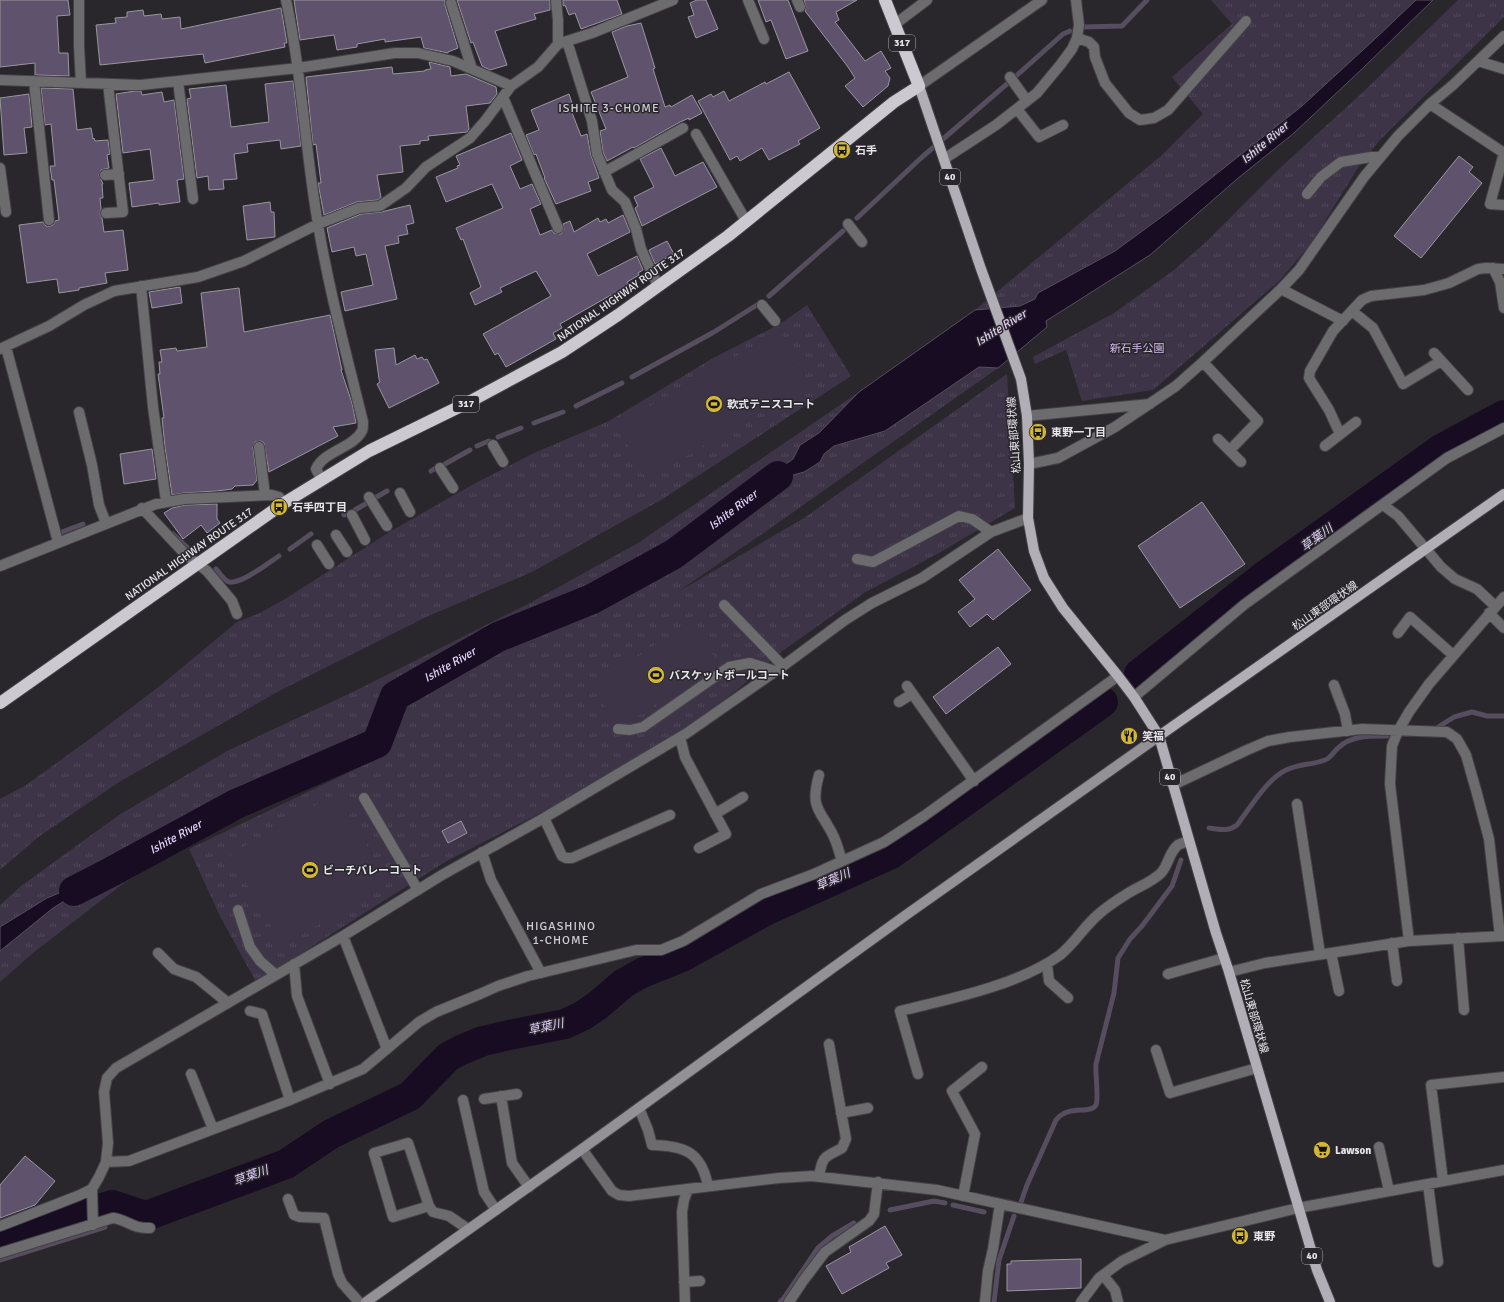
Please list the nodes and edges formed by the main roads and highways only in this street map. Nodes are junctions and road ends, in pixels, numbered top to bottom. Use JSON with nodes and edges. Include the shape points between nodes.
{"nodes":[{"id":1,"x":885,"y":0,"type":"edge"},
{"id":2,"x":919,"y":86,"type":"junction"},
{"id":3,"x":1504,"y":494,"type":"edge"},
{"id":4,"x":0,"y":703,"type":"edge"},
{"id":5,"x":1159,"y":736,"type":"junction"},
{"id":6,"x":1330,"y":1302,"type":"edge"}],
"edges":[{"from":1,"to":2,"type":"highway","number":"317"},
{"from":2,"to":4,"type":"highway","name":"NATIONAL HIGHWAY ROUTE 317","number":"317","via":[[894,102],[746,221],[618,315],[562,352],[469,402],[369,451],[284,503]]},
{"from":2,"to":5,"type":"main road","name":"松山東部環状線","number":"40","via":[[1018,369],[1027,416],[1028,518],[1034,551],[1044,578],[1063,608],[1134,697]]},
{"from":3,"to":5,"type":"main road","name":"松山東部環状線"},
{"from":5,"to":6,"type":"main road","name":"松山東部環状線","number":"40","via":[[1298,1208]]}]}
